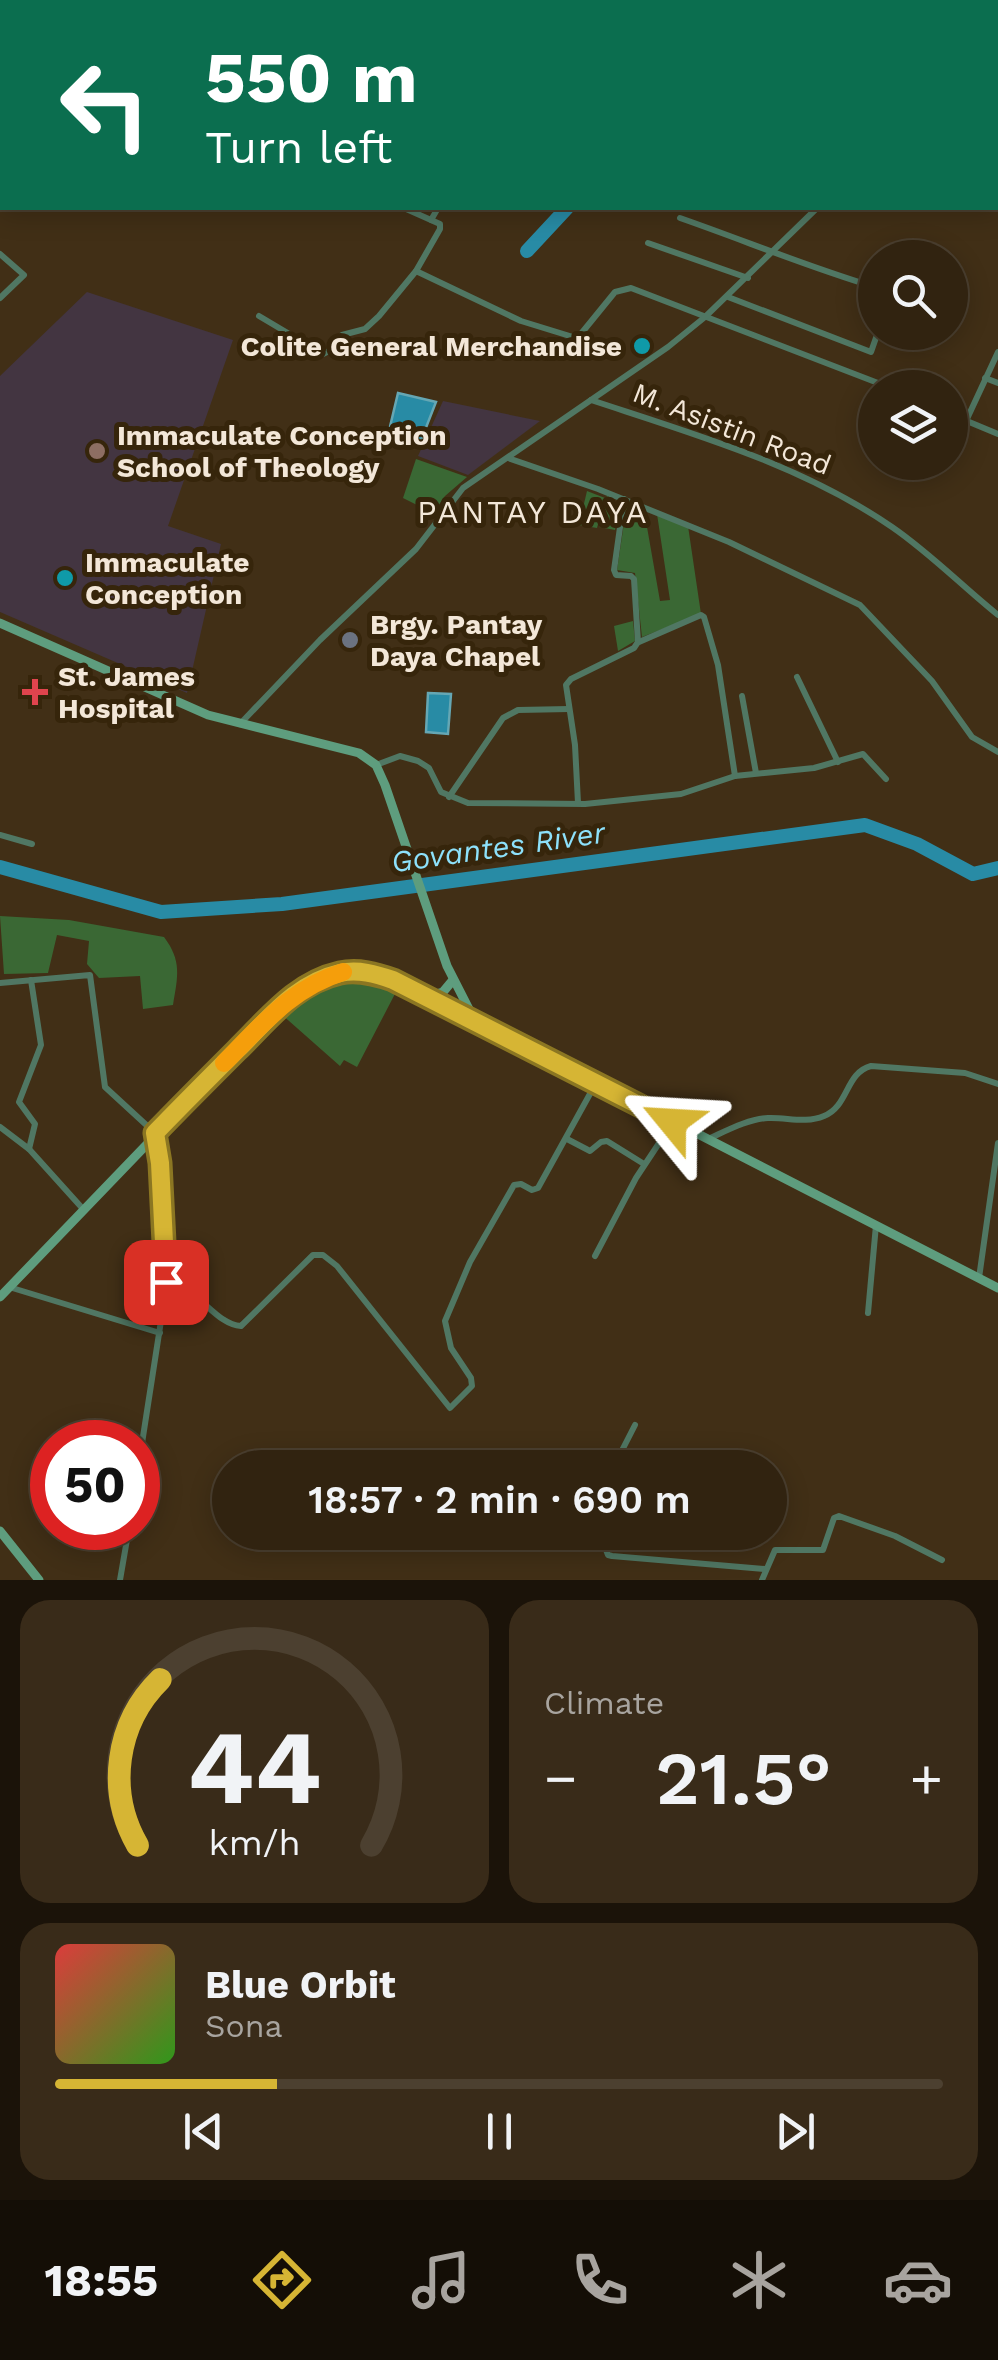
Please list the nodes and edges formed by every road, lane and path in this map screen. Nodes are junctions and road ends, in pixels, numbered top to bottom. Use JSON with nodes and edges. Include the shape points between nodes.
{"nodes":[{"id":1,"x":408,"y":210,"type":"edge"},
{"id":2,"x":437,"y":210,"type":"edge"},
{"id":3,"x":815,"y":210,"type":"edge"},
{"id":4,"x":680,"y":218,"type":"dead end"},
{"id":5,"x":431,"y":220,"type":"junction"},
{"id":6,"x":648,"y":243,"type":"dead end"},
{"id":7,"x":774,"y":252,"type":"junction"},
{"id":8,"x":0,"y":254,"type":"edge"},
{"id":9,"x":416,"y":271,"type":"junction"},
{"id":10,"x":748,"y":278,"type":"junction"},
{"id":11,"x":858,"y":281,"type":"edge"},
{"id":12,"x":727,"y":297,"type":"junction"},
{"id":13,"x":0,"y":298,"type":"edge"},
{"id":14,"x":258,"y":316,"type":"dead end"},
{"id":15,"x":705,"y":317,"type":"junction"},
{"id":16,"x":858,"y":347,"type":"edge"},
{"id":17,"x":998,"y":352,"type":"edge"},
{"id":18,"x":858,"y":375,"type":"edge"},
{"id":19,"x":985,"y":378,"type":"junction"},
{"id":20,"x":998,"y":383,"type":"edge"},
{"id":21,"x":590,"y":400,"type":"junction"},
{"id":22,"x":968,"y":416,"type":"edge"},
{"id":23,"x":968,"y":422,"type":"edge"},
{"id":24,"x":998,"y":434,"type":"edge"},
{"id":25,"x":507,"y":458,"type":"junction"},
{"id":26,"x":624,"y":499,"type":"junction"},
{"id":27,"x":998,"y":615,"type":"edge"},
{"id":28,"x":0,"y":623,"type":"edge"},
{"id":29,"x":638,"y":642,"type":"junction"},
{"id":30,"x":797,"y":678,"type":"dead end"},
{"id":31,"x":742,"y":696,"type":"dead end"},
{"id":32,"x":569,"y":709,"type":"junction"},
{"id":33,"x":239,"y":725,"type":"junction"},
{"id":34,"x":998,"y":752,"type":"edge"},
{"id":35,"x":838,"y":762,"type":"junction"},
{"id":36,"x":376,"y":764,"type":"junction"},
{"id":37,"x":756,"y":773,"type":"junction"},
{"id":38,"x":734,"y":776,"type":"junction"},
{"id":39,"x":886,"y":779,"type":"dead end"},
{"id":40,"x":450,"y":798,"type":"junction"},
{"id":41,"x":578,"y":803,"type":"junction"},
{"id":42,"x":0,"y":835,"type":"edge"},
{"id":43,"x":32,"y":844,"type":"dead end"},
{"id":44,"x":32,"y":980,"type":"junction"},
{"id":45,"x":453,"y":980,"type":"junction"},
{"id":46,"x":0,"y":983,"type":"edge"},
{"id":47,"x":429,"y":996,"type":"junction"},
{"id":48,"x":474,"y":1018,"type":"junction"},
{"id":49,"x":596,"y":1083,"type":"junction"},
{"id":50,"x":998,"y":1084,"type":"edge"},
{"id":51,"x":672,"y":1122,"type":"junction"},
{"id":52,"x":0,"y":1128,"type":"edge"},
{"id":53,"x":155,"y":1133,"type":"junction"},
{"id":54,"x":567,"y":1139,"type":"junction"},
{"id":55,"x":708,"y":1139,"type":"junction"},
{"id":56,"x":998,"y":1143,"type":"edge"},
{"id":57,"x":29,"y":1149,"type":"junction"},
{"id":58,"x":644,"y":1164,"type":"junction"},
{"id":59,"x":83,"y":1208,"type":"junction"},
{"id":60,"x":876,"y":1225,"type":"junction"},
{"id":61,"x":595,"y":1256,"type":"dead end"},
{"id":62,"x":978,"y":1278,"type":"junction"},
{"id":63,"x":166,"y":1282,"type":"junction"},
{"id":64,"x":9,"y":1287,"type":"junction"},
{"id":65,"x":998,"y":1288,"type":"edge"},
{"id":66,"x":0,"y":1297,"type":"edge"},
{"id":67,"x":868,"y":1313,"type":"dead end"},
{"id":68,"x":160,"y":1333,"type":"junction"},
{"id":69,"x":146,"y":1420,"type":"edge"},
{"id":70,"x":635,"y":1425,"type":"dead end"},
{"id":71,"x":622,"y":1450,"type":"edge"},
{"id":72,"x":0,"y":1531,"type":"edge"},
{"id":73,"x":125,"y":1550,"type":"edge"},
{"id":74,"x":606,"y":1550,"type":"edge"},
{"id":75,"x":942,"y":1560,"type":"dead end"},
{"id":76,"x":766,"y":1569,"type":"junction"},
{"id":77,"x":39,"y":1580,"type":"edge"},
{"id":78,"x":120,"y":1580,"type":"edge"},
{"id":79,"x":762,"y":1580,"type":"edge"}],
"edges":[{"from":1,"to":5,"type":"street"},
{"from":2,"to":5,"type":"street"},
{"from":3,"to":7,"type":"street"},
{"from":4,"to":7,"type":"street"},
{"from":5,"to":9,"type":"street","via":[[440,228]]},
{"from":6,"to":10,"type":"street"},
{"from":7,"to":10,"type":"street"},
{"from":7,"to":11,"type":"street"},
{"from":8,"to":13,"type":"street","via":[[24,276]]},
{"from":9,"to":14,"type":"street","via":[[380,316],[342,335],[327,354]]},
{"from":9,"to":15,"type":"street","via":[[521,321],[572,337],[626,288]]},
{"from":10,"to":12,"type":"street"},
{"from":12,"to":15,"type":"street"},
{"from":12,"to":16,"type":"street"},
{"from":15,"to":18,"type":"street"},
{"from":15,"to":21,"type":"street"},
{"from":17,"to":19,"type":"street"},
{"from":19,"to":20,"type":"street"},
{"from":19,"to":22,"type":"street"},
{"from":21,"to":25,"type":"street"},
{"from":21,"to":27,"type":"street","name":"M. Asistin Road","via":[[748,454],[832,491],[909,540]]},
{"from":23,"to":24,"type":"street"},
{"from":25,"to":26,"type":"street"},
{"from":25,"to":33,"type":"street","via":[[455,496],[416,549]]},
{"from":26,"to":29,"type":"street","via":[[614,570],[633,578]]},
{"from":26,"to":34,"type":"street","via":[[865,608],[972,737]]},
{"from":28,"to":33,"type":"main road"},
{"from":29,"to":32,"type":"street","via":[[568,680]]},
{"from":29,"to":38,"type":"street","via":[[704,617]]},
{"from":30,"to":35,"type":"street"},
{"from":31,"to":37,"type":"street"},
{"from":32,"to":40,"type":"street","via":[[518,710],[503,718]]},
{"from":32,"to":41,"type":"street"},
{"from":33,"to":36,"type":"main road","via":[[359,753]]},
{"from":35,"to":37,"type":"street"},
{"from":35,"to":39,"type":"street","via":[[864,754]]},
{"from":36,"to":40,"type":"street","via":[[400,756],[418,760]]},
{"from":36,"to":45,"type":"main road"},
{"from":37,"to":38,"type":"street"},
{"from":38,"to":41,"type":"street","via":[[681,794]]},
{"from":40,"to":41,"type":"street"},
{"from":42,"to":43,"type":"street"},
{"from":44,"to":46,"type":"street"},
{"from":44,"to":53,"type":"street","via":[[92,976],[105,1087]]},
{"from":44,"to":57,"type":"street","via":[[41,1045],[19,1102],[35,1124]]},
{"from":45,"to":47,"type":"main road"},
{"from":45,"to":48,"type":"main road"},
{"from":47,"to":48,"type":"main road"},
{"from":47,"to":53,"type":"main road","via":[[362,972],[304,987]]},
{"from":48,"to":49,"type":"main road"},
{"from":49,"to":51,"type":"main road"},
{"from":49,"to":54,"type":"street"},
{"from":50,"to":55,"type":"street","via":[[965,1073],[871,1066],[856,1073],[841,1102],[824,1116],[762,1119]]},
{"from":51,"to":55,"type":"main road"},
{"from":51,"to":58,"type":"street"},
{"from":52,"to":57,"type":"street"},
{"from":53,"to":59,"type":"main road"},
{"from":53,"to":63,"type":"street"},
{"from":54,"to":58,"type":"street","via":[[592,1152],[607,1141]]},
{"from":54,"to":63,"type":"street","via":[[536,1190],[514,1185],[470,1262],[446,1321],[451,1348],[472,1386],[450,1408],[322,1255],[313,1255],[244,1326],[224,1320],[191,1290]]},
{"from":55,"to":60,"type":"main road"},
{"from":56,"to":62,"type":"street"},
{"from":57,"to":59,"type":"street"},
{"from":58,"to":61,"type":"street"},
{"from":59,"to":64,"type":"main road"},
{"from":60,"to":62,"type":"main road"},
{"from":60,"to":67,"type":"street"},
{"from":62,"to":65,"type":"main road"},
{"from":63,"to":68,"type":"street"},
{"from":64,"to":66,"type":"main road"},
{"from":64,"to":68,"type":"street"},
{"from":68,"to":69,"type":"street"},
{"from":70,"to":71,"type":"street"},
{"from":72,"to":77,"type":"main road"},
{"from":73,"to":78,"type":"street"},
{"from":74,"to":76,"type":"street","via":[[612,1556]]},
{"from":75,"to":76,"type":"street","via":[[839,1516],[823,1550],[775,1550]]},
{"from":76,"to":79,"type":"street"}]}
